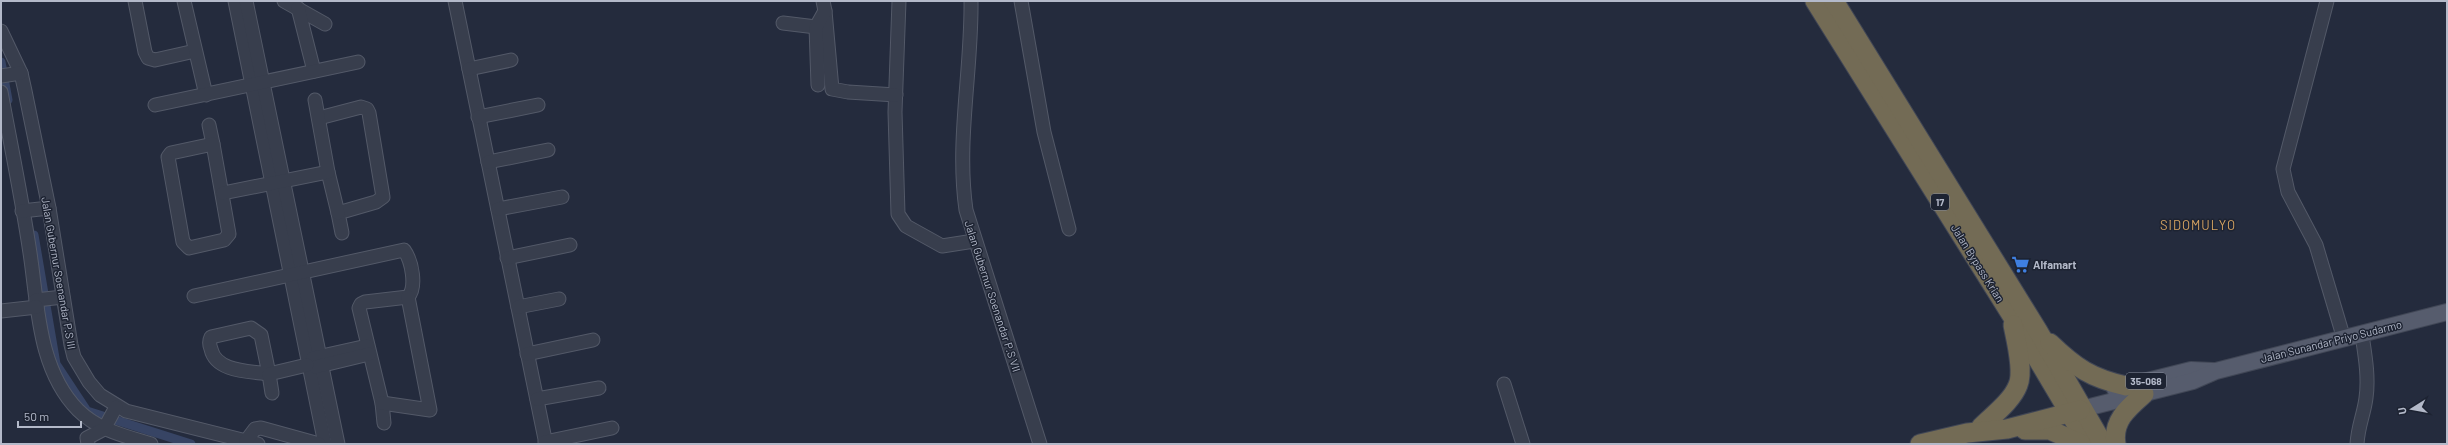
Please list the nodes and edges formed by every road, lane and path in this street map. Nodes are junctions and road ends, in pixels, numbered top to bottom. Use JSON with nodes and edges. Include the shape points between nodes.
{"nodes":[{"id":1,"x":134,"y":1,"type":"edge"},
{"id":2,"x":184,"y":1,"type":"edge"},
{"id":3,"x":235,"y":1,"type":"edge"},
{"id":4,"x":246,"y":1,"type":"edge"},
{"id":5,"x":284,"y":1,"type":"edge"},
{"id":6,"x":455,"y":1,"type":"edge"},
{"id":7,"x":899,"y":1,"type":"edge"},
{"id":8,"x":972,"y":1,"type":"edge"},
{"id":9,"x":1021,"y":1,"type":"edge"},
{"id":10,"x":1815,"y":1,"type":"edge"},
{"id":11,"x":1834,"y":1,"type":"edge"},
{"id":12,"x":2327,"y":1,"type":"edge"},
{"id":13,"x":824,"y":6,"type":"edge"},
{"id":14,"x":298,"y":8,"type":"junction"},
{"id":15,"x":783,"y":23,"type":"dead end"},
{"id":16,"x":325,"y":24,"type":"dead end"},
{"id":17,"x":816,"y":27,"type":"junction"},
{"id":18,"x":1,"y":31,"type":"edge"},
{"id":19,"x":195,"y":51,"type":"junction"},
{"id":20,"x":511,"y":60,"type":"dead end"},
{"id":21,"x":358,"y":62,"type":"dead end"},
{"id":22,"x":469,"y":69,"type":"junction"},
{"id":23,"x":314,"y":71,"type":"junction"},
{"id":24,"x":12,"y":74,"type":"edge"},
{"id":25,"x":258,"y":84,"type":"junction"},
{"id":26,"x":818,"y":85,"type":"dead end"},
{"id":27,"x":1,"y":92,"type":"edge"},
{"id":28,"x":206,"y":95,"type":"junction"},
{"id":29,"x":896,"y":95,"type":"junction"},
{"id":30,"x":315,"y":100,"type":"dead end"},
{"id":31,"x":155,"y":105,"type":"dead end"},
{"id":32,"x":538,"y":105,"type":"dead end"},
{"id":33,"x":478,"y":117,"type":"junction"},
{"id":34,"x":318,"y":118,"type":"junction"},
{"id":35,"x":209,"y":125,"type":"dead end"},
{"id":36,"x":213,"y":144,"type":"junction"},
{"id":37,"x":548,"y":150,"type":"dead end"},
{"id":38,"x":488,"y":162,"type":"junction"},
{"id":39,"x":328,"y":172,"type":"junction"},
{"id":40,"x":278,"y":182,"type":"junction"},
{"id":41,"x":223,"y":193,"type":"junction"},
{"id":42,"x":562,"y":197,"type":"dead end"},
{"id":43,"x":45,"y":208,"type":"junction"},
{"id":44,"x":498,"y":210,"type":"junction"},
{"id":45,"x":24,"y":211,"type":"junction"},
{"id":46,"x":338,"y":213,"type":"junction"},
{"id":47,"x":1069,"y":229,"type":"dead end"},
{"id":48,"x":342,"y":233,"type":"dead end"},
{"id":49,"x":974,"y":241,"type":"junction"},
{"id":50,"x":570,"y":245,"type":"dead end"},
{"id":51,"x":507,"y":258,"type":"junction"},
{"id":52,"x":297,"y":273,"type":"junction"},
{"id":53,"x":194,"y":296,"type":"dead end"},
{"id":54,"x":408,"y":297,"type":"junction"},
{"id":55,"x":60,"y":298,"type":"junction"},
{"id":56,"x":559,"y":299,"type":"dead end"},
{"id":57,"x":37,"y":302,"type":"junction"},
{"id":58,"x":518,"y":307,"type":"junction"},
{"id":59,"x":1,"y":311,"type":"edge"},
{"id":60,"x":2447,"y":312,"type":"edge"},
{"id":61,"x":2012,"y":316,"type":"junction"},
{"id":62,"x":2038,"y":332,"type":"junction"},
{"id":63,"x":2362,"y":335,"type":"junction"},
{"id":64,"x":2344,"y":339,"type":"junction"},
{"id":65,"x":593,"y":340,"type":"dead end"},
{"id":66,"x":368,"y":350,"type":"junction"},
{"id":67,"x":527,"y":354,"type":"junction"},
{"id":68,"x":313,"y":363,"type":"junction"},
{"id":69,"x":2216,"y":371,"type":"junction"},
{"id":70,"x":269,"y":374,"type":"junction"},
{"id":71,"x":1504,"y":384,"type":"dead end"},
{"id":72,"x":2126,"y":386,"type":"junction"},
{"id":73,"x":599,"y":388,"type":"dead end"},
{"id":74,"x":272,"y":392,"type":"dead end"},
{"id":75,"x":2144,"y":394,"type":"junction"},
{"id":76,"x":536,"y":399,"type":"junction"},
{"id":77,"x":382,"y":403,"type":"junction"},
{"id":78,"x":2072,"y":406,"type":"junction"},
{"id":79,"x":115,"y":409,"type":"junction"},
{"id":80,"x":384,"y":423,"type":"dead end"},
{"id":81,"x":105,"y":427,"type":"junction"},
{"id":82,"x":612,"y":428,"type":"dead end"},
{"id":83,"x":1974,"y":430,"type":"junction"},
{"id":84,"x":2007,"y":430,"type":"junction"},
{"id":85,"x":85,"y":442,"type":"edge"},
{"id":86,"x":252,"y":442,"type":"edge"},
{"id":87,"x":546,"y":443,"type":"edge"},
{"id":88,"x":151,"y":444,"type":"edge"},
{"id":89,"x":319,"y":444,"type":"edge"},
{"id":90,"x":325,"y":444,"type":"edge"},
{"id":91,"x":338,"y":444,"type":"edge"},
{"id":92,"x":1040,"y":444,"type":"edge"},
{"id":93,"x":1522,"y":444,"type":"edge"},
{"id":94,"x":1920,"y":444,"type":"edge"},
{"id":95,"x":2081,"y":444,"type":"edge"},
{"id":96,"x":2088,"y":444,"type":"edge"},
{"id":97,"x":2103,"y":444,"type":"edge"},
{"id":98,"x":2116,"y":444,"type":"edge"},
{"id":99,"x":2357,"y":444,"type":"edge"}],
"edges":[{"from":1,"to":19,"type":"street","via":[[144,52],[148,58],[155,60]]},
{"from":2,"to":19,"type":"street"},
{"from":3,"to":25,"type":"street"},
{"from":4,"to":25,"type":"street"},
{"from":5,"to":14,"type":"street"},
{"from":6,"to":22,"type":"street"},
{"from":7,"to":29,"type":"street"},
{"from":8,"to":49,"type":"street","name":"Jalan Gubernur Soenandar P.S VII","via":[[962,174],[966,210]]},
{"from":9,"to":47,"type":"street","via":[[1044,132]]},
{"from":10,"to":61,"type":"highway","name":"Jalan Bypass Krian","number":"17"},
{"from":11,"to":62,"type":"highway","name":"Jalan Bypass Krian","number":"17"},
{"from":12,"to":64,"type":"street","via":[[2283,169],[2288,192],[2316,245]]},
{"from":13,"to":17,"type":"street"},
{"from":13,"to":29,"type":"street","via":[[832,88],[848,92]]},
{"from":14,"to":16,"type":"street"},
{"from":14,"to":23,"type":"street"},
{"from":15,"to":17,"type":"street"},
{"from":17,"to":26,"type":"street"},
{"from":18,"to":24,"type":"street","name":"Jalan Gubernur Soenandar P.S III"},
{"from":19,"to":28,"type":"street"},
{"from":20,"to":22,"type":"street"},
{"from":21,"to":23,"type":"street"},
{"from":22,"to":33,"type":"street"},
{"from":23,"to":25,"type":"street"},
{"from":24,"to":43,"type":"street","name":"Jalan Gubernur Soenandar P.S III"},
{"from":25,"to":28,"type":"street"},
{"from":25,"to":40,"type":"street"},
{"from":27,"to":45,"type":"street"},
{"from":28,"to":31,"type":"street"},
{"from":29,"to":49,"type":"street","via":[[895,137],[900,220],[942,246]]},
{"from":30,"to":34,"type":"street"},
{"from":32,"to":33,"type":"street"},
{"from":33,"to":38,"type":"street"},
{"from":34,"to":39,"type":"street"},
{"from":34,"to":46,"type":"street","via":[[361,107],[367,109],[368,113],[384,197],[376,202]]},
{"from":35,"to":36,"type":"street"},
{"from":36,"to":41,"type":"street"},
{"from":36,"to":41,"type":"street","via":[[171,153],[168,156],[186,246],[194,248],[227,238],[229,228]]},
{"from":37,"to":38,"type":"street"},
{"from":38,"to":44,"type":"street"},
{"from":39,"to":40,"type":"street"},
{"from":39,"to":46,"type":"street"},
{"from":40,"to":41,"type":"street"},
{"from":40,"to":52,"type":"street"},
{"from":42,"to":44,"type":"street"},
{"from":43,"to":45,"type":"street"},
{"from":43,"to":55,"type":"street","name":"Jalan Gubernur Soenandar P.S III"},
{"from":44,"to":51,"type":"street"},
{"from":45,"to":57,"type":"street"},
{"from":46,"to":48,"type":"street"},
{"from":49,"to":92,"type":"street","name":"Jalan Gubernur Soenandar P.S VII"},
{"from":50,"to":51,"type":"street"},
{"from":51,"to":58,"type":"street"},
{"from":52,"to":53,"type":"street"},
{"from":52,"to":54,"type":"street","via":[[402,249],[407,256],[414,287]]},
{"from":52,"to":68,"type":"street"},
{"from":54,"to":66,"type":"street","via":[[361,304],[359,308]]},
{"from":54,"to":77,"type":"street","via":[[430,410]]},
{"from":55,"to":57,"type":"street"},
{"from":55,"to":79,"type":"street","name":"Jalan Gubernur Soenandar P.S III","via":[[74,357],[100,395]]},
{"from":56,"to":58,"type":"street"},
{"from":57,"to":59,"type":"street"},
{"from":57,"to":81,"type":"street","via":[[44,344],[53,374],[60,387],[92,423]]},
{"from":58,"to":67,"type":"street"},
{"from":60,"to":63,"type":"main road","name":"Jalan Sunandar Priyo Sudarmo","number":"35-068"},
{"from":61,"to":78,"type":"highway","name":"Jalan Bypass Krian","number":"17"},
{"from":61,"to":83,"type":"highway","via":[[2020,374],[2019,384],[2007,401]]},
{"from":62,"to":72,"type":"highway","via":[[2094,378]]},
{"from":62,"to":78,"type":"highway","name":"Jalan Bypass Krian","number":"17"},
{"from":63,"to":64,"type":"main road","name":"Jalan Sunandar Priyo Sudarmo","number":"35-068"},
{"from":63,"to":99,"type":"street","via":[[2366,398]]},
{"from":64,"to":69,"type":"main road","name":"Jalan Sunandar Priyo Sudarmo","number":"35-068"},
{"from":65,"to":67,"type":"street"},
{"from":66,"to":68,"type":"street"},
{"from":66,"to":77,"type":"street"},
{"from":67,"to":76,"type":"street"},
{"from":68,"to":70,"type":"street"},
{"from":68,"to":90,"type":"street"},
{"from":68,"to":91,"type":"street"},
{"from":69,"to":72,"type":"main road","name":"Jalan Sunandar Priyo Sudarmo","number":"35-068","via":[[2191,370]]},
{"from":69,"to":75,"type":"main road","name":"Jalan Sunandar Priyo Sudarmo","number":"35-068","via":[[2193,381]]},
{"from":70,"to":70,"type":"street","via":[[218,364],[212,354],[209,340],[215,335],[256,329],[261,335]]},
{"from":70,"to":74,"type":"street"},
{"from":71,"to":93,"type":"street"},
{"from":72,"to":78,"type":"main road","name":"Jalan Sunandar Priyo Sudarmo","number":"35-068"},
{"from":73,"to":76,"type":"street"},
{"from":75,"to":78,"type":"main road","name":"Jalan Sunandar Priyo Sudarmo","number":"35-068"},
{"from":75,"to":98,"type":"highway","via":[[2125,411],[2117,425]]},
{"from":76,"to":87,"type":"street"},
{"from":77,"to":80,"type":"street"},
{"from":78,"to":83,"type":"highway","name":"Jalan Sunandar Priyo Sudarmo"},
{"from":78,"to":84,"type":"highway","name":"Jalan Sunandar Priyo Sudarmo"},
{"from":78,"to":96,"type":"highway","name":"Jalan Bypass Krian","number":"17"},
{"from":78,"to":97,"type":"highway","name":"Jalan Bypass Krian","number":"17"},
{"from":79,"to":81,"type":"street"},
{"from":79,"to":86,"type":"street","name":"Jalan Gubernur Soenandar P.S III"},
{"from":81,"to":85,"type":"street"},
{"from":81,"to":88,"type":"street"},
{"from":82,"to":87,"type":"street"},
{"from":83,"to":84,"type":"highway","name":"Jalan Sunandar Priyo Sudarmo"},
{"from":83,"to":94,"type":"highway","name":"Jalan Sunandar Priyo Sudarmo"},
{"from":84,"to":95,"type":"highway","via":[[2050,430]]},
{"from":86,"to":89,"type":"street","via":[[255,429],[261,428]]}]}
